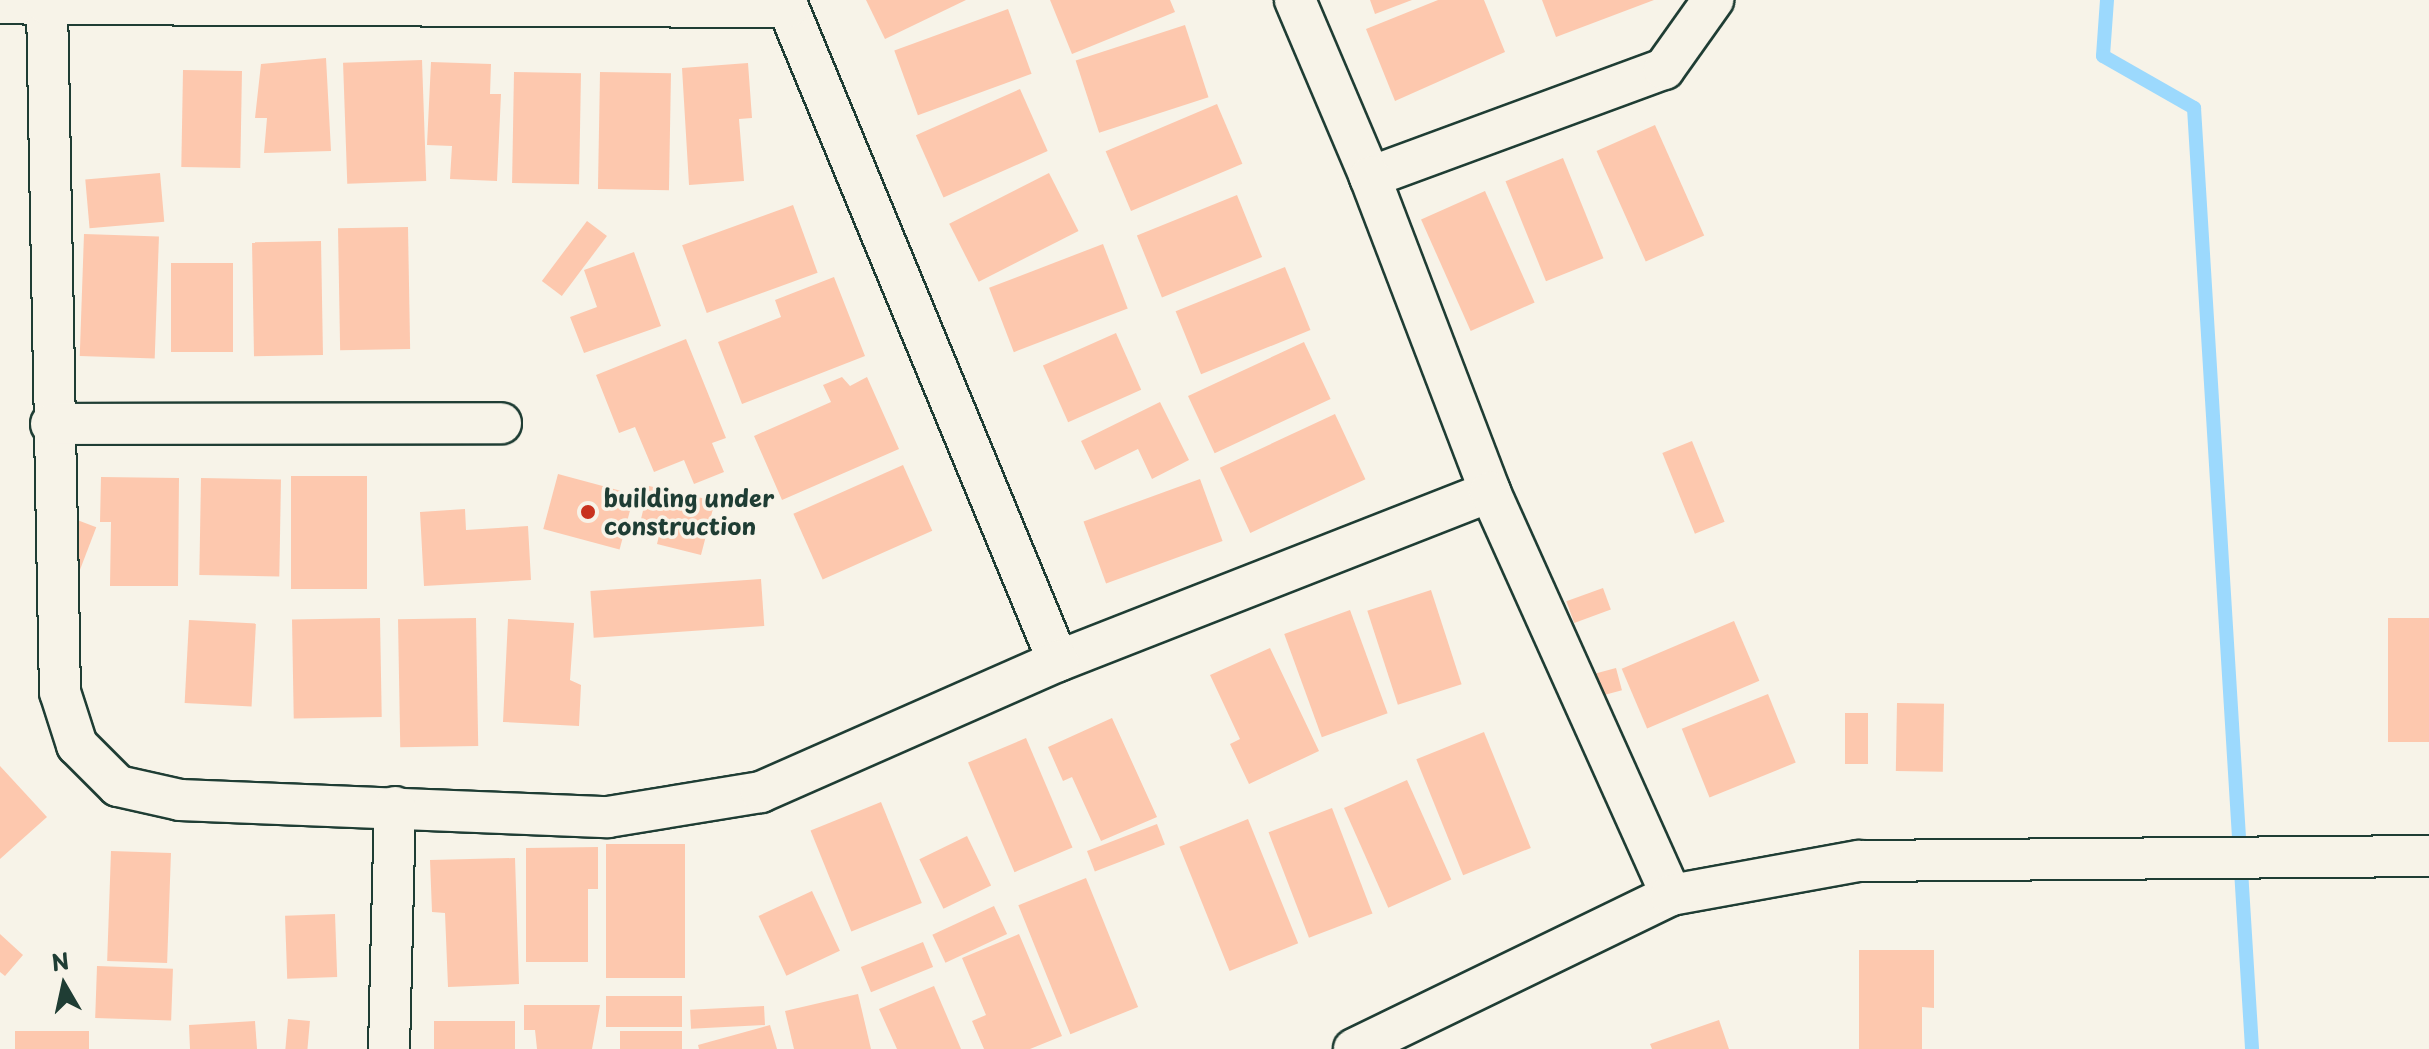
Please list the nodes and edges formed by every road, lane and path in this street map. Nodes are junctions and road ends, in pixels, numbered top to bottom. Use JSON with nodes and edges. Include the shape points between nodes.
{"nodes":[{"id":1,"x":1295,"y":0,"type":"edge"},
{"id":2,"x":1713,"y":0,"type":"edge"},
{"id":3,"x":0,"y":3,"type":"edge"},
{"id":4,"x":47,"y":4,"type":"junction"},
{"id":5,"x":786,"y":4,"type":"edge"},
{"id":6,"x":1370,"y":177,"type":"junction"},
{"id":7,"x":501,"y":423,"type":"dead end"},
{"id":8,"x":51,"y":424,"type":"junction"},
{"id":9,"x":1490,"y":492,"type":"junction"},
{"id":10,"x":1058,"y":661,"type":"junction"},
{"id":11,"x":395,"y":807,"type":"junction"},
{"id":12,"x":2429,"y":856,"type":"edge"},
{"id":13,"x":1671,"y":895,"type":"junction"},
{"id":14,"x":389,"y":1049,"type":"edge"},
{"id":15,"x":1354,"y":1049,"type":"edge"}],
"edges":[{"from":1,"to":6,"type":"street"},
{"from":2,"to":6,"type":"street","via":[[1664,69]]},
{"from":3,"to":4,"type":"street"},
{"from":4,"to":5,"type":"street"},
{"from":4,"to":8,"type":"street"},
{"from":5,"to":10,"type":"street"},
{"from":6,"to":9,"type":"street"},
{"from":7,"to":8,"type":"street"},
{"from":8,"to":11,"type":"street","via":[[60,692],[77,745],[118,786],[180,800]]},
{"from":9,"to":10,"type":"street"},
{"from":9,"to":13,"type":"street"},
{"from":10,"to":11,"type":"street","via":[[761,792],[608,817]]},
{"from":11,"to":14,"type":"street"},
{"from":12,"to":13,"type":"street","via":[[2272,862],[1859,861]]},
{"from":13,"to":15,"type":"street"}]}
